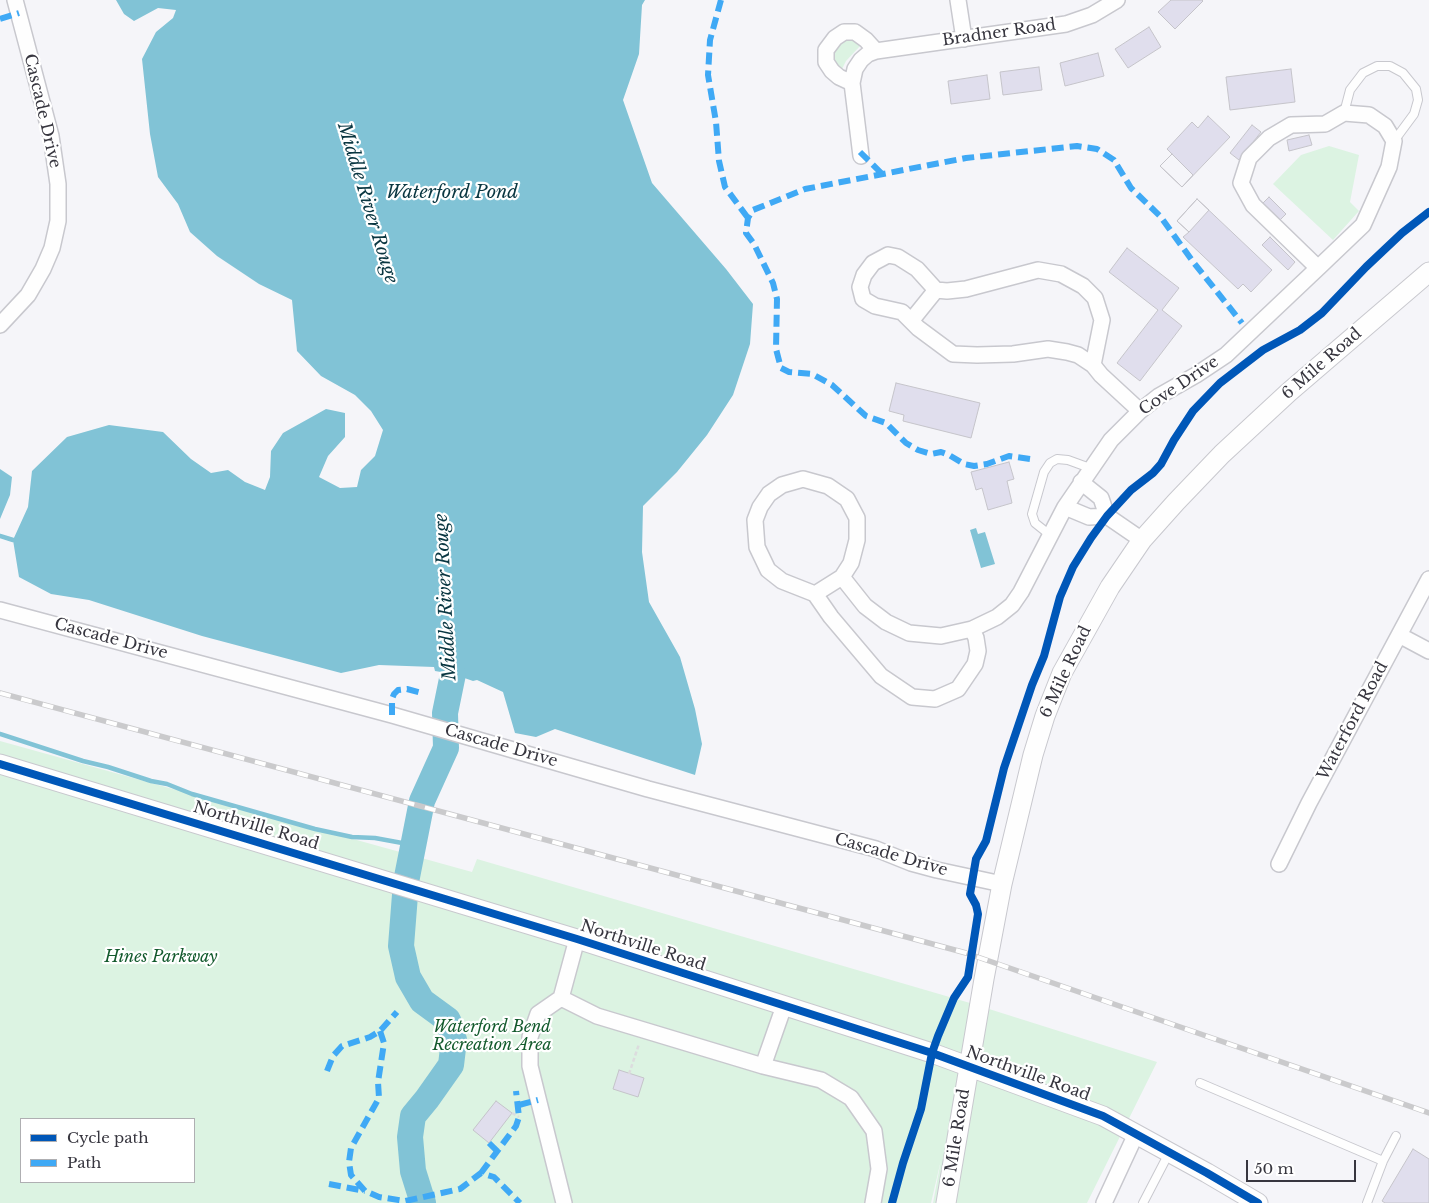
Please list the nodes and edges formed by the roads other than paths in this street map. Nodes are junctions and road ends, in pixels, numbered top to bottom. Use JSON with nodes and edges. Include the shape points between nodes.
{"nodes":[{"id":1,"x":15,"y":0,"type":"edge"},
{"id":2,"x":958,"y":0,"type":"edge"},
{"id":3,"x":1118,"y":0,"type":"edge"},
{"id":4,"x":964,"y":38,"type":"junction"},
{"id":5,"x":876,"y":51,"type":"junction"},
{"id":6,"x":852,"y":83,"type":"junction"},
{"id":7,"x":1344,"y":113,"type":"junction"},
{"id":8,"x":1394,"y":141,"type":"junction"},
{"id":9,"x":861,"y":156,"type":"dead end"},
{"id":10,"x":1318,"y":268,"type":"junction"},
{"id":11,"x":1429,"y":272,"type":"edge"},
{"id":12,"x":936,"y":290,"type":"junction"},
{"id":13,"x":911,"y":320,"type":"junction"},
{"id":14,"x":0,"y":325,"type":"edge"},
{"id":15,"x":1093,"y":365,"type":"junction"},
{"id":16,"x":1140,"y":411,"type":"junction"},
{"id":17,"x":1090,"y":468,"type":"junction"},
{"id":18,"x":1081,"y":482,"type":"junction"},
{"id":19,"x":1065,"y":507,"type":"junction"},
{"id":20,"x":1107,"y":516,"type":"junction"},
{"id":21,"x":1050,"y":535,"type":"junction"},
{"id":22,"x":1142,"y":540,"type":"junction"},
{"id":23,"x":842,"y":577,"type":"junction"},
{"id":24,"x":1429,"y":579,"type":"edge"},
{"id":25,"x":815,"y":594,"type":"junction"},
{"id":26,"x":0,"y":610,"type":"edge"},
{"id":27,"x":972,"y":629,"type":"junction"},
{"id":28,"x":1399,"y":635,"type":"junction"},
{"id":29,"x":1429,"y":651,"type":"edge"},
{"id":30,"x":0,"y":764,"type":"edge"},
{"id":31,"x":1279,"y":864,"type":"dead end"},
{"id":32,"x":1002,"y":884,"type":"junction"},
{"id":33,"x":577,"y":939,"type":"junction"},
{"id":34,"x":561,"y":998,"type":"junction"},
{"id":35,"x":784,"y":1006,"type":"junction"},
{"id":36,"x":763,"y":1066,"type":"junction"},
{"id":37,"x":969,"y":1067,"type":"junction"},
{"id":38,"x":1200,"y":1083,"type":"dead end"},
{"id":39,"x":1136,"y":1134,"type":"junction"},
{"id":40,"x":1396,"y":1136,"type":"dead end"},
{"id":41,"x":1169,"y":1153,"type":"junction"},
{"id":42,"x":1383,"y":1161,"type":"junction"},
{"id":43,"x":564,"y":1203,"type":"edge"},
{"id":44,"x":873,"y":1203,"type":"edge"},
{"id":45,"x":946,"y":1203,"type":"edge"},
{"id":46,"x":1104,"y":1203,"type":"edge"},
{"id":47,"x":1144,"y":1203,"type":"edge"},
{"id":48,"x":1258,"y":1203,"type":"edge"},
{"id":49,"x":1367,"y":1203,"type":"edge"}],
"edges":[{"from":1,"to":14,"type":"street","name":"Cascade Drive","via":[[51,136],[58,184],[58,221],[52,248],[28,295]]},
{"from":2,"to":4,"type":"street"},
{"from":3,"to":4,"type":"street","name":"Bradner Road","via":[[1066,24]]},
{"from":4,"to":5,"type":"street","name":"Bradner Road"},
{"from":5,"to":6,"type":"street","via":[[861,60]]},
{"from":5,"to":6,"type":"street","via":[[855,32],[844,32],[834,38],[826,50],[826,62],[839,78]]},
{"from":6,"to":9,"type":"street"},
{"from":7,"to":8,"type":"street","via":[[1368,115],[1385,126]]},
{"from":7,"to":8,"type":"lane","via":[[1350,90],[1363,73],[1377,66],[1390,66],[1403,73],[1416,89],[1418,100],[1414,114]]},
{"from":7,"to":10,"type":"street","via":[[1325,124],[1291,125],[1269,138],[1249,158],[1241,184],[1252,205]]},
{"from":8,"to":10,"type":"street","name":"Cove Drive","via":[[1389,167],[1362,225]]},
{"from":10,"to":16,"type":"street","name":"Cove Drive","via":[[1226,355]]},
{"from":11,"to":22,"type":"street","name":"6 Mile Road","via":[[1222,454]]},
{"from":12,"to":13,"type":"street"},
{"from":12,"to":13,"type":"street","via":[[917,269],[898,257],[888,256],[873,263],[860,287],[864,299],[876,306],[902,312]]},
{"from":12,"to":15,"type":"street","via":[[966,289],[1038,270],[1061,274],[1083,286],[1094,298],[1102,320]]},
{"from":13,"to":15,"type":"street","via":[[953,354],[977,356],[1048,349],[1078,355]]},
{"from":15,"to":16,"type":"street"},
{"from":16,"to":17,"type":"street","name":"Cove Drive","via":[[1110,440]]},
{"from":17,"to":18,"type":"street","name":"Cove Drive"},
{"from":17,"to":21,"type":"lane","via":[[1057,459],[1044,472],[1032,514],[1035,523]]},
{"from":18,"to":19,"type":"street","name":"Cove Drive"},
{"from":18,"to":20,"type":"street","via":[[1101,498]]},
{"from":19,"to":20,"type":"street","via":[[1089,517]]},
{"from":19,"to":21,"type":"street","name":"Cove Drive"},
{"from":20,"to":22,"type":"street"},
{"from":21,"to":27,"type":"street","name":"Cove Drive","via":[[1012,605],[997,617]]},
{"from":22,"to":32,"type":"street","name":"6 Mile Road","via":[[1110,587],[1062,673],[1032,755]]},
{"from":23,"to":25,"type":"street"},
{"from":23,"to":25,"type":"street","via":[[851,563],[857,540],[857,518],[846,498],[828,486],[803,479],[782,485],[769,494],[760,507],[756,520],[757,547],[768,570],[782,581]]},
{"from":23,"to":27,"type":"street","name":"Cove Drive","via":[[865,606],[886,622],[909,633],[941,636]]},
{"from":24,"to":28,"type":"street","name":"Waterford Road"},
{"from":25,"to":27,"type":"street","via":[[881,676],[912,696],[935,699],[958,689],[975,664],[978,651]]},
{"from":26,"to":32,"type":"street","name":"Cascade Drive","via":[[876,849],[911,863]]},
{"from":28,"to":29,"type":"street"},
{"from":28,"to":31,"type":"street","name":"Waterford Road"},
{"from":30,"to":33,"type":"street","name":"Northville Road"},
{"from":32,"to":37,"type":"street","name":"6 Mile Road"},
{"from":33,"to":34,"type":"street"},
{"from":33,"to":35,"type":"street","name":"Northville Road"},
{"from":34,"to":36,"type":"street","via":[[596,1016]]},
{"from":34,"to":43,"type":"street","via":[[538,1014],[530,1037],[530,1066]]},
{"from":35,"to":36,"type":"street"},
{"from":35,"to":37,"type":"street","name":"Northville Road"},
{"from":36,"to":44,"type":"street","via":[[821,1080],[851,1098],[874,1131],[879,1169]]},
{"from":37,"to":39,"type":"street","name":"Northville Road","via":[[1103,1116]]},
{"from":37,"to":45,"type":"street","name":"6 Mile Road"},
{"from":38,"to":42,"type":"lane"},
{"from":39,"to":41,"type":"street","name":"Northville Road"},
{"from":39,"to":46,"type":"street"},
{"from":40,"to":42,"type":"lane"},
{"from":41,"to":47,"type":"lane"},
{"from":41,"to":48,"type":"street","name":"Northville Road"},
{"from":42,"to":49,"type":"lane"}]}
